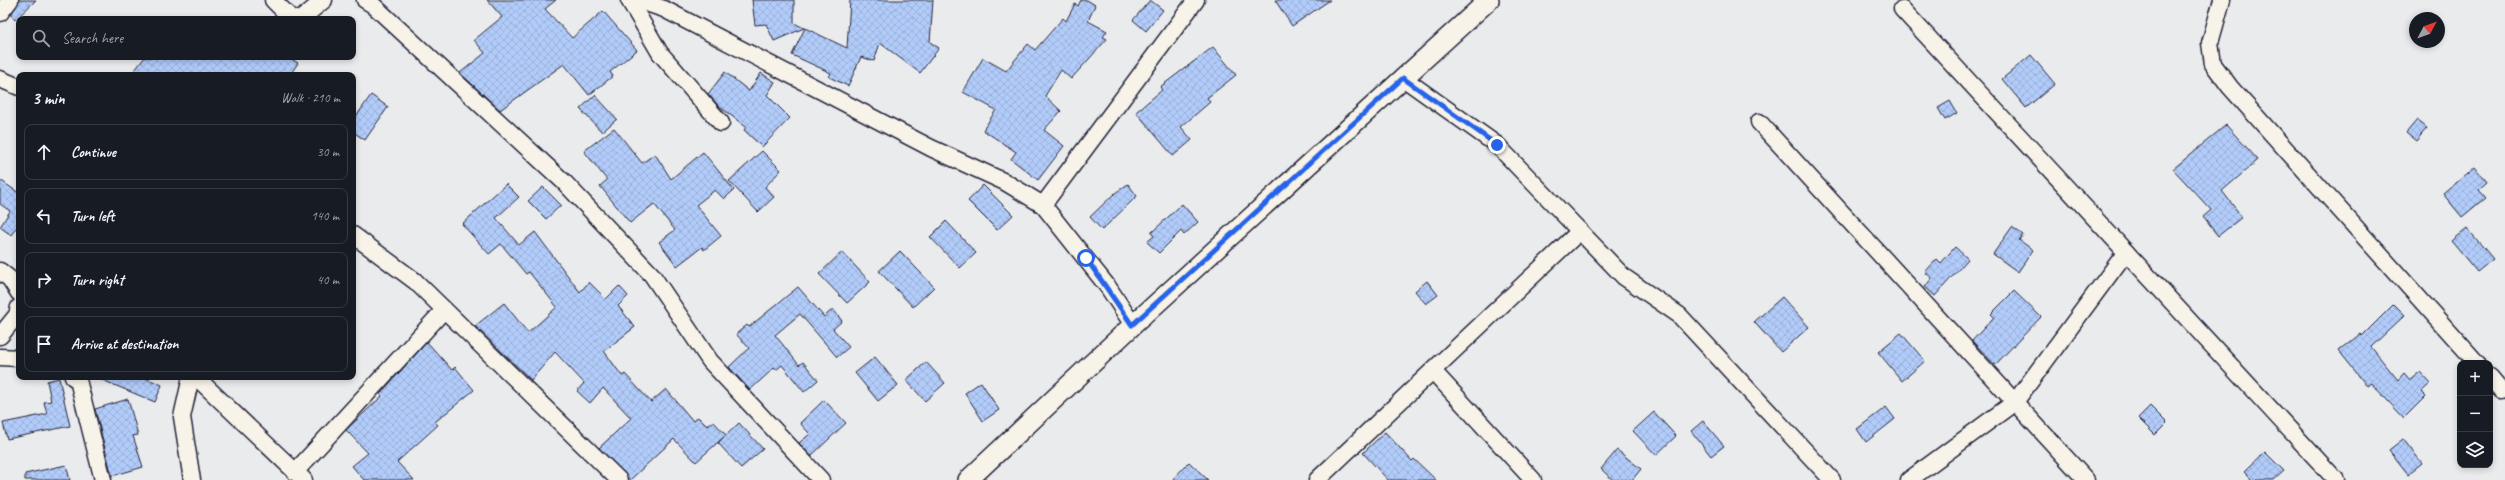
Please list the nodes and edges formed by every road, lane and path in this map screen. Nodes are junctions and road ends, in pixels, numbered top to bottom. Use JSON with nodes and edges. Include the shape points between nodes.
{"nodes":[{"id":1,"x":10,"y":0,"type":"edge"},
{"id":2,"x":273,"y":0,"type":"edge"},
{"id":3,"x":324,"y":0,"type":"edge"},
{"id":4,"x":365,"y":0,"type":"edge"},
{"id":5,"x":628,"y":0,"type":"edge"},
{"id":6,"x":637,"y":0,"type":"edge"},
{"id":7,"x":1196,"y":0,"type":"edge"},
{"id":8,"x":1489,"y":0,"type":"edge"},
{"id":9,"x":2222,"y":0,"type":"edge"},
{"id":10,"x":665,"y":4,"type":"edge"},
{"id":11,"x":1902,"y":9,"type":"dead end"},
{"id":12,"x":0,"y":13,"type":"edge"},
{"id":13,"x":289,"y":16,"type":"edge"},
{"id":14,"x":305,"y":16,"type":"edge"},
{"id":15,"x":1403,"y":78,"type":"junction"},
{"id":16,"x":0,"y":79,"type":"edge"},
{"id":17,"x":16,"y":86,"type":"edge"},
{"id":18,"x":721,"y":122,"type":"dead end"},
{"id":19,"x":1759,"y":122,"type":"dead end"},
{"id":20,"x":1043,"y":205,"type":"junction"},
{"id":21,"x":1580,"y":231,"type":"junction"},
{"id":22,"x":356,"y":237,"type":"edge"},
{"id":23,"x":2126,"y":252,"type":"junction"},
{"id":24,"x":0,"y":271,"type":"edge"},
{"id":25,"x":16,"y":288,"type":"edge"},
{"id":26,"x":444,"y":310,"type":"junction"},
{"id":27,"x":16,"y":316,"type":"edge"},
{"id":28,"x":1132,"y":325,"type":"junction"},
{"id":29,"x":0,"y":336,"type":"edge"},
{"id":30,"x":0,"y":357,"type":"edge"},
{"id":31,"x":16,"y":358,"type":"edge"},
{"id":32,"x":2474,"y":360,"type":"edge"},
{"id":33,"x":1433,"y":371,"type":"junction"},
{"id":34,"x":78,"y":380,"type":"edge"},
{"id":35,"x":190,"y":380,"type":"edge"},
{"id":36,"x":199,"y":380,"type":"edge"},
{"id":37,"x":2493,"y":381,"type":"edge"},
{"id":38,"x":2501,"y":390,"type":"dead end"},
{"id":39,"x":2016,"y":402,"type":"junction"},
{"id":40,"x":300,"y":476,"type":"edge"},
{"id":41,"x":103,"y":480,"type":"edge"},
{"id":42,"x":192,"y":480,"type":"edge"},
{"id":43,"x":619,"y":480,"type":"edge"},
{"id":44,"x":821,"y":480,"type":"edge"},
{"id":45,"x":968,"y":480,"type":"edge"},
{"id":46,"x":1317,"y":480,"type":"edge"},
{"id":47,"x":1533,"y":480,"type":"edge"},
{"id":48,"x":1832,"y":480,"type":"edge"},
{"id":49,"x":1909,"y":480,"type":"edge"},
{"id":50,"x":2086,"y":480,"type":"edge"},
{"id":51,"x":2336,"y":480,"type":"edge"}],
"edges":[{"from":1,"to":12,"type":"street"},
{"from":2,"to":13,"type":"street"},
{"from":3,"to":14,"type":"street"},
{"from":4,"to":44,"type":"street","via":[[564,182],[652,275],[710,361]]},
{"from":5,"to":18,"type":"street","via":[[660,53]]},
{"from":6,"to":10,"type":"street"},
{"from":7,"to":20,"type":"street"},
{"from":8,"to":15,"type":"street"},
{"from":9,"to":32,"type":"street","via":[[2210,43],[2213,64],[2235,93]]},
{"from":10,"to":20,"type":"street","via":[[931,148],[1005,182]]},
{"from":11,"to":23,"type":"street"},
{"from":15,"to":21,"type":"street","via":[[1497,145]]},
{"from":15,"to":28,"type":"street"},
{"from":16,"to":17,"type":"street"},
{"from":19,"to":39,"type":"street"},
{"from":20,"to":28,"type":"street","via":[[1108,287]]},
{"from":21,"to":33,"type":"street"},
{"from":21,"to":48,"type":"street","via":[[1624,277],[1678,315]]},
{"from":22,"to":26,"type":"street","via":[[415,281]]},
{"from":23,"to":39,"type":"street"},
{"from":23,"to":51,"type":"street"},
{"from":24,"to":25,"type":"street"},
{"from":26,"to":40,"type":"street"},
{"from":26,"to":43,"type":"street"},
{"from":27,"to":29,"type":"street"},
{"from":28,"to":45,"type":"street"},
{"from":30,"to":31,"type":"street"},
{"from":33,"to":46,"type":"street"},
{"from":33,"to":47,"type":"street"},
{"from":34,"to":41,"type":"street"},
{"from":35,"to":42,"type":"street","via":[[182,417]]},
{"from":36,"to":40,"type":"street"},
{"from":37,"to":38,"type":"street"},
{"from":39,"to":49,"type":"street"},
{"from":39,"to":50,"type":"street"}]}
